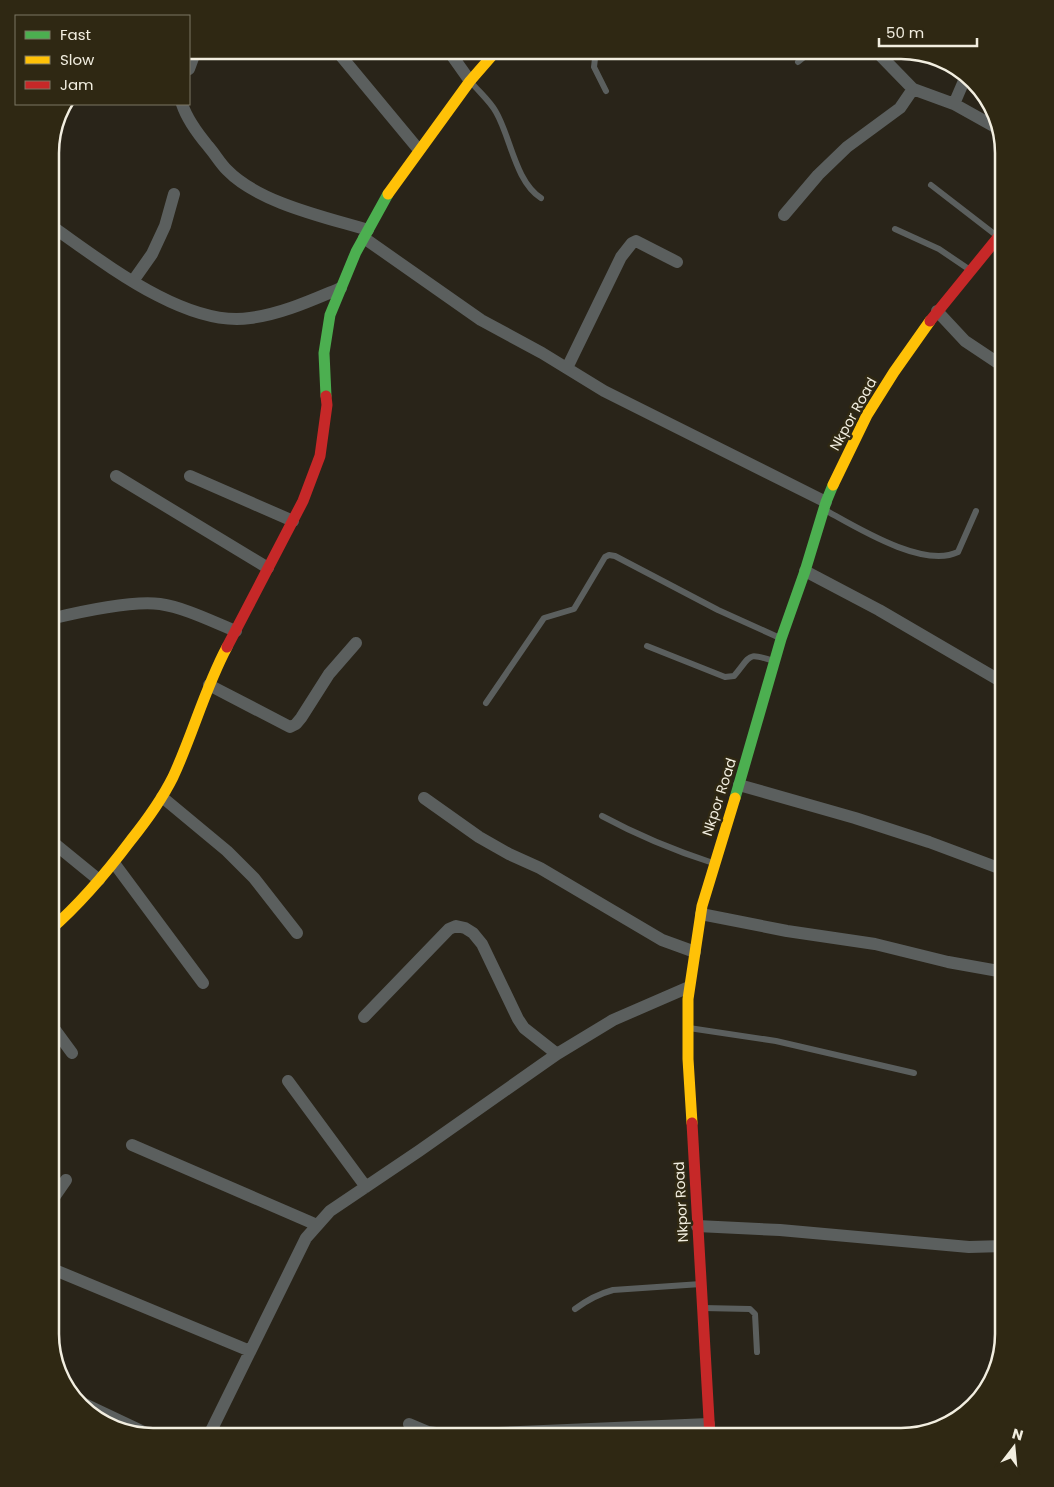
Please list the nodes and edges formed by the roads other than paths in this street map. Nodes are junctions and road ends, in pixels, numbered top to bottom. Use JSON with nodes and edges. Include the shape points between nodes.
{"nodes":[{"id":1,"x":343,"y":59,"type":"edge"},
{"id":2,"x":454,"y":59,"type":"edge"},
{"id":3,"x":489,"y":59,"type":"edge"},
{"id":4,"x":595,"y":59,"type":"edge"},
{"id":5,"x":802,"y":59,"type":"edge"},
{"id":6,"x":883,"y":59,"type":"edge"},
{"id":7,"x":798,"y":62,"type":"dead end"},
{"id":8,"x":470,"y":81,"type":"junction"},
{"id":9,"x":963,"y":82,"type":"edge"},
{"id":10,"x":913,"y":89,"type":"junction"},
{"id":11,"x":606,"y":90,"type":"dead end"},
{"id":12,"x":954,"y":104,"type":"junction"},
{"id":13,"x":182,"y":105,"type":"edge"},
{"id":14,"x":991,"y":124,"type":"edge"},
{"id":15,"x":419,"y":150,"type":"junction"},
{"id":16,"x":931,"y":185,"type":"dead end"},
{"id":17,"x":174,"y":194,"type":"dead end"},
{"id":18,"x":541,"y":198,"type":"dead end"},
{"id":19,"x":784,"y":216,"type":"dead end"},
{"id":20,"x":995,"y":229,"type":"edge"},
{"id":21,"x":895,"y":230,"type":"dead end"},
{"id":22,"x":59,"y":232,"type":"edge"},
{"id":23,"x":366,"y":234,"type":"junction"},
{"id":24,"x":995,"y":240,"type":"edge"},
{"id":25,"x":677,"y":262,"type":"dead end"},
{"id":26,"x":971,"y":270,"type":"junction"},
{"id":27,"x":134,"y":281,"type":"junction"},
{"id":28,"x":341,"y":288,"type":"junction"},
{"id":29,"x":937,"y":311,"type":"junction"},
{"id":30,"x":995,"y":361,"type":"edge"},
{"id":31,"x":567,"y":368,"type":"junction"},
{"id":32,"x":116,"y":476,"type":"dead end"},
{"id":33,"x":190,"y":476,"type":"dead end"},
{"id":34,"x":825,"y":506,"type":"junction"},
{"id":35,"x":976,"y":511,"type":"dead end"},
{"id":36,"x":293,"y":521,"type":"junction"},
{"id":37,"x":268,"y":568,"type":"junction"},
{"id":38,"x":806,"y":571,"type":"junction"},
{"id":39,"x":59,"y":617,"type":"edge"},
{"id":40,"x":236,"y":631,"type":"junction"},
{"id":41,"x":781,"y":639,"type":"junction"},
{"id":42,"x":356,"y":643,"type":"dead end"},
{"id":43,"x":647,"y":646,"type":"dead end"},
{"id":44,"x":775,"y":662,"type":"junction"},
{"id":45,"x":995,"y":678,"type":"edge"},
{"id":46,"x":209,"y":685,"type":"junction"},
{"id":47,"x":486,"y":703,"type":"dead end"},
{"id":48,"x":739,"y":785,"type":"junction"},
{"id":49,"x":162,"y":797,"type":"junction"},
{"id":50,"x":424,"y":798,"type":"dead end"},
{"id":51,"x":602,"y":816,"type":"dead end"},
{"id":52,"x":59,"y":848,"type":"edge"},
{"id":53,"x":114,"y":862,"type":"junction"},
{"id":54,"x":714,"y":864,"type":"junction"},
{"id":55,"x":995,"y":867,"type":"edge"},
{"id":56,"x":98,"y":880,"type":"junction"},
{"id":57,"x":701,"y":914,"type":"junction"},
{"id":58,"x":59,"y":922,"type":"edge"},
{"id":59,"x":297,"y":933,"type":"dead end"},
{"id":60,"x":695,"y":952,"type":"junction"},
{"id":61,"x":995,"y":970,"type":"edge"},
{"id":62,"x":203,"y":983,"type":"dead end"},
{"id":63,"x":689,"y":987,"type":"junction"},
{"id":64,"x":364,"y":1017,"type":"dead end"},
{"id":65,"x":688,"y":1028,"type":"junction"},
{"id":66,"x":59,"y":1035,"type":"edge"},
{"id":67,"x":72,"y":1053,"type":"dead end"},
{"id":68,"x":556,"y":1054,"type":"junction"},
{"id":69,"x":914,"y":1072,"type":"dead end"},
{"id":70,"x":288,"y":1081,"type":"dead end"},
{"id":71,"x":132,"y":1144,"type":"dead end"},
{"id":72,"x":66,"y":1180,"type":"dead end"},
{"id":73,"x":366,"y":1187,"type":"junction"},
{"id":74,"x":59,"y":1190,"type":"edge"},
{"id":75,"x":317,"y":1225,"type":"junction"},
{"id":76,"x":697,"y":1226,"type":"junction"},
{"id":77,"x":995,"y":1246,"type":"edge"},
{"id":78,"x":59,"y":1272,"type":"edge"},
{"id":79,"x":701,"y":1284,"type":"junction"},
{"id":80,"x":702,"y":1308,"type":"junction"},
{"id":81,"x":575,"y":1309,"type":"dead end"},
{"id":82,"x":250,"y":1350,"type":"junction"},
{"id":83,"x":757,"y":1352,"type":"dead end"},
{"id":84,"x":96,"y":1409,"type":"edge"},
{"id":85,"x":127,"y":1424,"type":"edge"},
{"id":86,"x":409,"y":1424,"type":"dead end"},
{"id":87,"x":212,"y":1428,"type":"edge"},
{"id":88,"x":418,"y":1428,"type":"edge"},
{"id":89,"x":710,"y":1428,"type":"edge"}],
"edges":[{"from":1,"to":15,"type":"street"},
{"from":2,"to":8,"type":"street"},
{"from":3,"to":8,"type":"street"},
{"from":4,"to":11,"type":"lane","via":[[594,67]]},
{"from":5,"to":7,"type":"lane"},
{"from":6,"to":10,"type":"street"},
{"from":8,"to":15,"type":"street"},
{"from":8,"to":18,"type":"lane","via":[[496,112],[525,181]]},
{"from":9,"to":12,"type":"street"},
{"from":10,"to":12,"type":"street"},
{"from":10,"to":19,"type":"street","via":[[900,108],[847,147]]},
{"from":12,"to":14,"type":"street"},
{"from":13,"to":23,"type":"street","via":[[204,141],[228,171],[260,194]]},
{"from":15,"to":23,"type":"street","via":[[385,199]]},
{"from":16,"to":20,"type":"lane"},
{"from":17,"to":27,"type":"street","via":[[162,233]]},
{"from":21,"to":26,"type":"lane","via":[[939,248]]},
{"from":22,"to":27,"type":"street"},
{"from":23,"to":28,"type":"street"},
{"from":23,"to":31,"type":"street","via":[[481,320]]},
{"from":24,"to":26,"type":"street","name":"Nkpor Road"},
{"from":25,"to":31,"type":"street","via":[[636,241],[632,242],[621,257]]},
{"from":26,"to":29,"type":"street","name":"Nkpor Road"},
{"from":27,"to":28,"type":"street","via":[[178,306],[216,317],[249,319],[287,310]]},
{"from":28,"to":36,"type":"street","via":[[330,315],[324,353],[327,405],[320,456]]},
{"from":29,"to":30,"type":"street","via":[[965,341]]},
{"from":29,"to":34,"type":"street","name":"Nkpor Road","via":[[867,415]]},
{"from":31,"to":34,"type":"street"},
{"from":32,"to":37,"type":"street"},
{"from":33,"to":36,"type":"street"},
{"from":34,"to":35,"type":"lane","via":[[904,550],[944,556],[958,552]]},
{"from":34,"to":38,"type":"street","name":"Nkpor Road"},
{"from":36,"to":37,"type":"street"},
{"from":37,"to":40,"type":"street"},
{"from":38,"to":41,"type":"street","name":"Nkpor Road"},
{"from":38,"to":45,"type":"street"},
{"from":39,"to":40,"type":"street","via":[[133,604],[158,604],[181,609]]},
{"from":40,"to":46,"type":"street"},
{"from":41,"to":44,"type":"street","name":"Nkpor Road"},
{"from":41,"to":47,"type":"lane","via":[[609,555],[574,609],[544,618]]},
{"from":42,"to":46,"type":"street","via":[[328,674],[301,718],[290,727]]},
{"from":43,"to":44,"type":"lane","via":[[725,677],[734,676],[750,656]]},
{"from":44,"to":48,"type":"street","name":"Nkpor Road"},
{"from":46,"to":49,"type":"street"},
{"from":48,"to":54,"type":"street","name":"Nkpor Road"},
{"from":48,"to":55,"type":"street","via":[[892,830]]},
{"from":49,"to":53,"type":"street"},
{"from":49,"to":59,"type":"street","via":[[254,878]]},
{"from":50,"to":60,"type":"street","via":[[479,837],[540,868],[662,940]]},
{"from":51,"to":54,"type":"lane","via":[[634,834]]},
{"from":52,"to":56,"type":"street"},
{"from":53,"to":56,"type":"street"},
{"from":53,"to":62,"type":"street"},
{"from":54,"to":57,"type":"street","name":"Nkpor Road"},
{"from":56,"to":58,"type":"street"},
{"from":57,"to":60,"type":"street","name":"Nkpor Road"},
{"from":57,"to":61,"type":"street","via":[[876,944]]},
{"from":60,"to":63,"type":"street","name":"Nkpor Road"},
{"from":63,"to":65,"type":"street","name":"Nkpor Road"},
{"from":63,"to":68,"type":"street","via":[[612,1020]]},
{"from":64,"to":68,"type":"street","via":[[449,928],[456,926],[473,933],[482,944],[524,1028]]},
{"from":65,"to":69,"type":"lane","via":[[776,1041]]},
{"from":65,"to":76,"type":"street","name":"Nkpor Road"},
{"from":66,"to":67,"type":"street"},
{"from":68,"to":73,"type":"street"},
{"from":70,"to":73,"type":"street"},
{"from":71,"to":75,"type":"street"},
{"from":72,"to":74,"type":"street"},
{"from":73,"to":75,"type":"street","via":[[330,1211]]},
{"from":75,"to":82,"type":"street","via":[[306,1238]]},
{"from":76,"to":77,"type":"street"},
{"from":76,"to":79,"type":"street","name":"Nkpor Road"},
{"from":78,"to":82,"type":"street"},
{"from":79,"to":80,"type":"street","name":"Nkpor Road"},
{"from":79,"to":81,"type":"lane","via":[[613,1290],[587,1300]]},
{"from":80,"to":83,"type":"lane","via":[[753,1311]]},
{"from":80,"to":89,"type":"street","name":"Nkpor Road"},
{"from":82,"to":87,"type":"street"},
{"from":84,"to":85,"type":"street"},
{"from":86,"to":88,"type":"street"}]}
